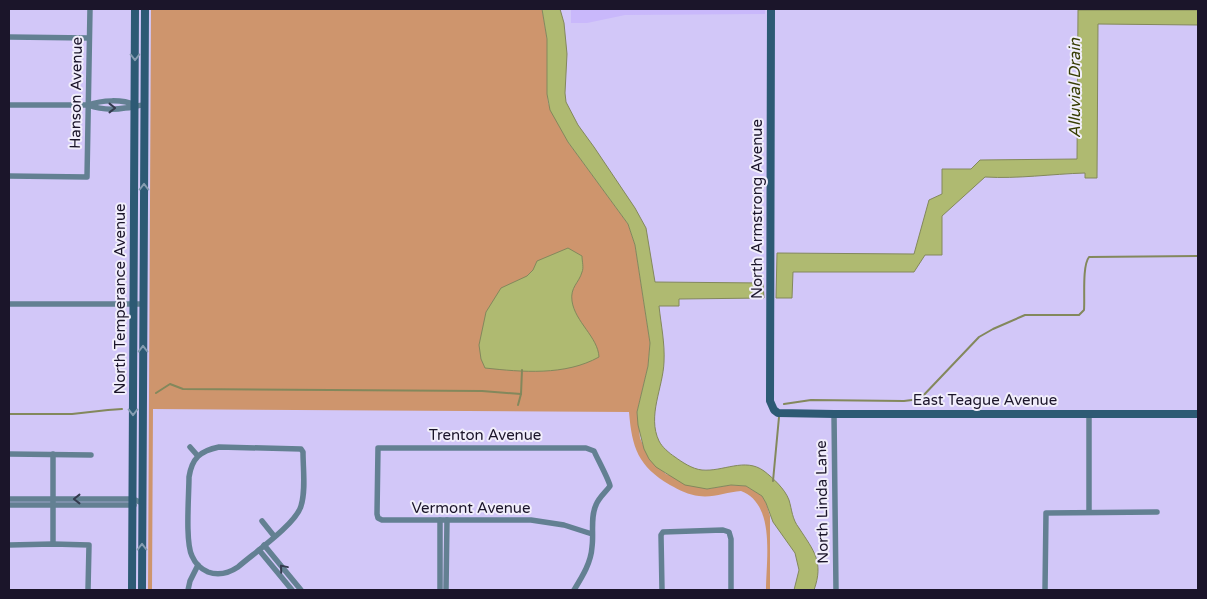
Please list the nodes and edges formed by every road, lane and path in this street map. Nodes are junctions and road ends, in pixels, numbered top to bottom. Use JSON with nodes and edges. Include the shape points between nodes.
{"nodes":[{"id":1,"x":90,"y":9,"type":"edge"},
{"id":2,"x":135,"y":9,"type":"edge"},
{"id":3,"x":145,"y":9,"type":"edge"},
{"id":4,"x":772,"y":9,"type":"edge"},
{"id":5,"x":9,"y":38,"type":"edge"},
{"id":6,"x":89,"y":38,"type":"junction"},
{"id":7,"x":9,"y":105,"type":"edge"},
{"id":8,"x":88,"y":105,"type":"junction"},
{"id":9,"x":135,"y":105,"type":"junction"},
{"id":10,"x":144,"y":105,"type":"junction"},
{"id":11,"x":9,"y":176,"type":"edge"},
{"id":12,"x":9,"y":304,"type":"edge"},
{"id":13,"x":133,"y":304,"type":"junction"},
{"id":14,"x":144,"y":304,"type":"junction"},
{"id":15,"x":774,"y":409,"type":"joint"},
{"id":16,"x":834,"y":414,"type":"junction"},
{"id":17,"x":1089,"y":414,"type":"junction"},
{"id":18,"x":1198,"y":414,"type":"edge"},
{"id":19,"x":190,"y":447,"type":"dead end"},
{"id":20,"x":9,"y":454,"type":"edge"},
{"id":21,"x":53,"y":454,"type":"junction"},
{"id":22,"x":91,"y":455,"type":"dead end"},
{"id":23,"x":197,"y":455,"type":"junction"},
{"id":24,"x":9,"y":498,"type":"edge"},
{"id":25,"x":54,"y":502,"type":"junction"},
{"id":26,"x":133,"y":502,"type":"junction"},
{"id":27,"x":142,"y":503,"type":"junction"},
{"id":28,"x":9,"y":505,"type":"edge"},
{"id":29,"x":1089,"y":512,"type":"junction"},
{"id":30,"x":1157,"y":512,"type":"dead end"},
{"id":31,"x":378,"y":518,"type":"joint"},
{"id":32,"x":262,"y":520,"type":"dead end"},
{"id":33,"x":443,"y":520,"type":"junction"},
{"id":34,"x":592,"y":534,"type":"junction"},
{"id":35,"x":274,"y":536,"type":"junction"},
{"id":36,"x":53,"y":544,"type":"junction"},
{"id":37,"x":9,"y":545,"type":"edge"},
{"id":38,"x":261,"y":547,"type":"junction"},
{"id":39,"x":198,"y":565,"type":"junction"},
{"id":40,"x":132,"y":589,"type":"edge"},
{"id":41,"x":88,"y":590,"type":"edge"},
{"id":42,"x":142,"y":590,"type":"edge"},
{"id":43,"x":188,"y":590,"type":"edge"},
{"id":44,"x":292,"y":590,"type":"edge"},
{"id":45,"x":301,"y":590,"type":"edge"},
{"id":46,"x":440,"y":590,"type":"edge"},
{"id":47,"x":446,"y":590,"type":"edge"},
{"id":48,"x":574,"y":590,"type":"edge"},
{"id":49,"x":662,"y":590,"type":"edge"},
{"id":50,"x":730,"y":590,"type":"edge"},
{"id":51,"x":836,"y":590,"type":"edge"},
{"id":52,"x":1045,"y":590,"type":"edge"}],
"edges":[{"from":1,"to":6,"type":"street","name":"Hanson Avenue"},
{"from":2,"to":9,"type":"main road","name":"North Temperance Avenue","one_way":true},
{"from":3,"to":10,"type":"main road","name":"North Temperance Avenue"},
{"from":4,"to":15,"type":"main road","name":"North Armstrong Avenue","via":[[770,402]]},
{"from":5,"to":6,"type":"street"},
{"from":6,"to":8,"type":"street","name":"Hanson Avenue"},
{"from":7,"to":8,"type":"street"},
{"from":8,"to":9,"type":"street","via":[[98,108]]},
{"from":8,"to":11,"type":"street","name":"Hanson Avenue","via":[[87,177]]},
{"from":9,"to":10,"type":"street"},
{"from":9,"to":13,"type":"main road","name":"North Temperance Avenue"},
{"from":14,"to":10,"type":"main road","name":"North Temperance Avenue","one_way":true},
{"from":12,"to":13,"type":"street"},
{"from":13,"to":14,"type":"street"},
{"from":13,"to":26,"type":"main road","name":"North Temperance Avenue","one_way":true},
{"from":27,"to":14,"type":"main road","name":"North Temperance Avenue","one_way":true},
{"from":15,"to":16,"type":"main road","name":"East Teague Avenue","via":[[778,413]]},
{"from":16,"to":17,"type":"main road","name":"East Teague Avenue"},
{"from":16,"to":51,"type":"street","name":"North Linda Lane"},
{"from":17,"to":18,"type":"main road","name":"East Teague Avenue"},
{"from":17,"to":29,"type":"street"},
{"from":19,"to":23,"type":"street"},
{"from":20,"to":21,"type":"street"},
{"from":21,"to":22,"type":"street"},
{"from":21,"to":25,"type":"street"},
{"from":23,"to":35,"type":"street","via":[[219,447],[301,449],[303,499],[291,524]]},
{"from":23,"to":39,"type":"street","via":[[189,478],[189,544],[191,556]]},
{"from":24,"to":25,"type":"street"},
{"from":25,"to":26,"type":"street"},
{"from":25,"to":28,"type":"street"},
{"from":25,"to":36,"type":"street"},
{"from":26,"to":27,"type":"street"},
{"from":26,"to":40,"type":"main road","name":"North Temperance Avenue"},
{"from":42,"to":27,"type":"main road","name":"North Temperance Avenue","one_way":true},
{"from":29,"to":30,"type":"street"},
{"from":29,"to":52,"type":"street","via":[[1046,513]]},
{"from":31,"to":33,"type":"street","name":"Vermont Avenue"},
{"from":31,"to":34,"type":"street","name":"Trenton Avenue","via":[[378,448],[592,449],[610,482],[596,503]]},
{"from":32,"to":35,"type":"street"},
{"from":33,"to":34,"type":"street","name":"Vermont Avenue","via":[[531,520]]},
{"from":33,"to":46,"type":"street"},
{"from":33,"to":47,"type":"street"},
{"from":34,"to":48,"type":"street","via":[[589,562]]},
{"from":35,"to":38,"type":"street"},
{"from":36,"to":37,"type":"street"},
{"from":36,"to":41,"type":"street","via":[[89,545]]},
{"from":38,"to":39,"type":"street","via":[[238,567],[225,573],[210,573]]},
{"from":38,"to":44,"type":"street"},
{"from":45,"to":38,"type":"street","one_way":true},
{"from":39,"to":43,"type":"street"},
{"from":49,"to":50,"type":"street","via":[[663,532],[723,530],[730,532]]}]}
